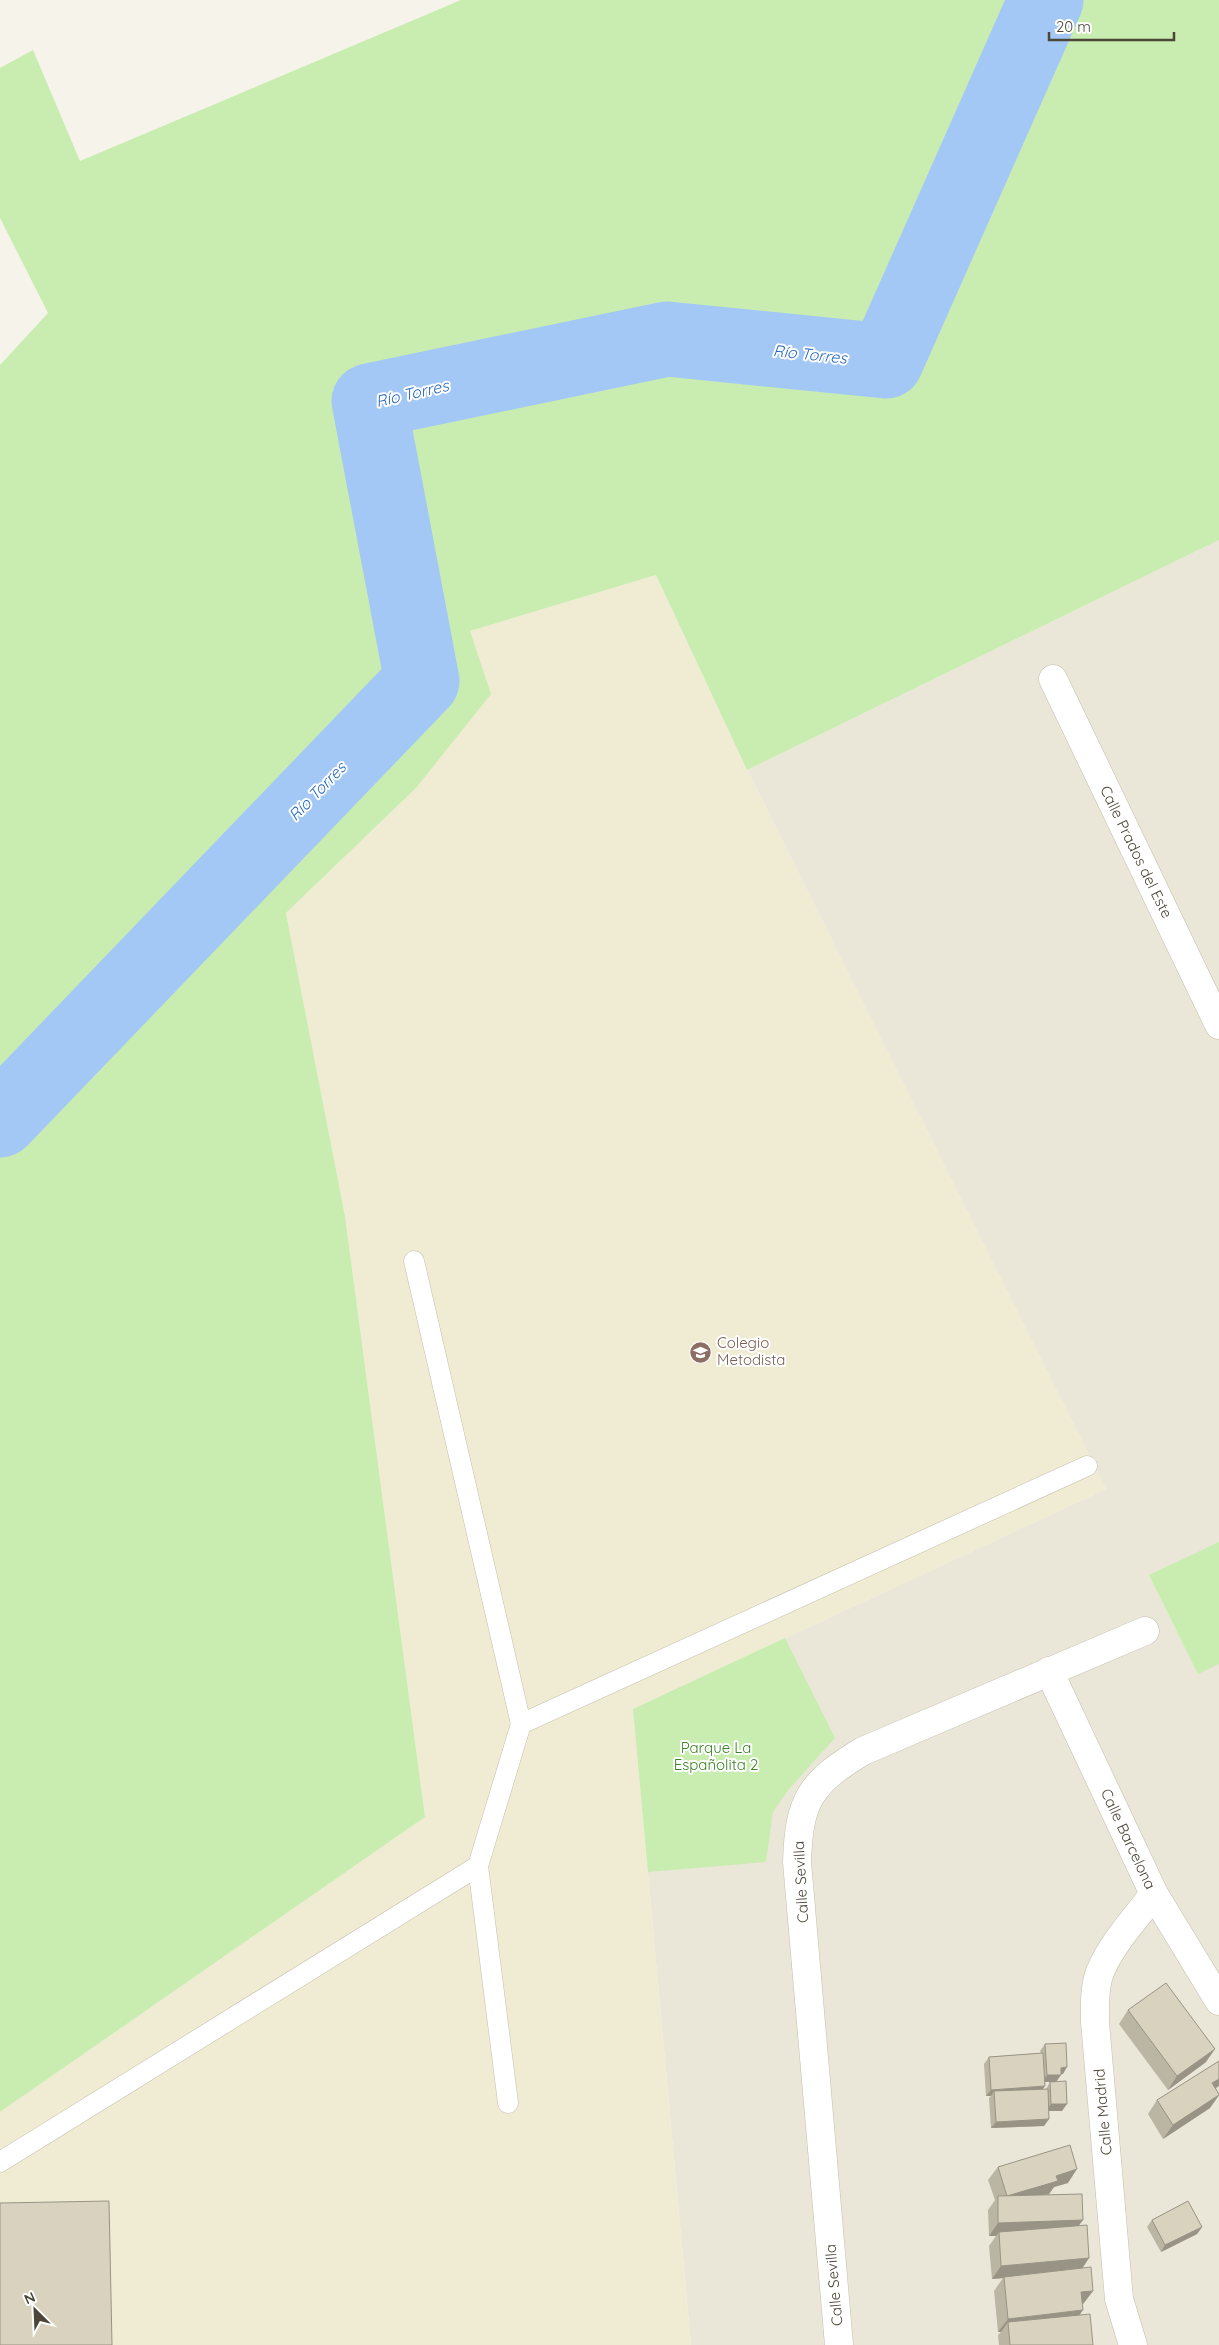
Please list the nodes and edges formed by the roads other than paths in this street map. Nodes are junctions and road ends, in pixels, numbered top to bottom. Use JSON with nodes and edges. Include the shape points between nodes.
{"nodes":[{"id":1,"x":1053,"y":679,"type":"dead end"},
{"id":2,"x":1219,"y":1025,"type":"edge"},
{"id":3,"x":414,"y":1261,"type":"dead end"},
{"id":4,"x":1087,"y":1466,"type":"dead end"},
{"id":5,"x":1145,"y":1631,"type":"dead end"},
{"id":6,"x":1049,"y":1671,"type":"junction"},
{"id":7,"x":521,"y":1724,"type":"junction"},
{"id":8,"x":478,"y":1866,"type":"junction"},
{"id":9,"x":1154,"y":1894,"type":"junction"},
{"id":10,"x":1219,"y":2001,"type":"edge"},
{"id":11,"x":508,"y":2103,"type":"dead end"},
{"id":12,"x":0,"y":2162,"type":"edge"},
{"id":13,"x":839,"y":2345,"type":"edge"},
{"id":14,"x":1133,"y":2345,"type":"edge"}],
"edges":[{"from":1,"to":2,"type":"street","name":"Calle Prados del Este"},
{"from":3,"to":7,"type":"lane"},
{"from":4,"to":7,"type":"lane"},
{"from":5,"to":6,"type":"street","name":"Calle Sevilla"},
{"from":6,"to":9,"type":"street","name":"Calle Barcelona"},
{"from":6,"to":13,"type":"street","name":"Calle Sevilla","via":[[863,1751],[833,1769],[819,1782],[804,1806],[798,1833],[797,1862]]},
{"from":7,"to":8,"type":"lane"},
{"from":8,"to":11,"type":"lane"},
{"from":8,"to":12,"type":"lane"},
{"from":9,"to":10,"type":"street","name":"Calle Barcelona"},
{"from":9,"to":14,"type":"street","name":"Calle Madrid","via":[[1109,1955],[1100,1973],[1096,1996],[1095,2022],[1118,2299]]}]}
